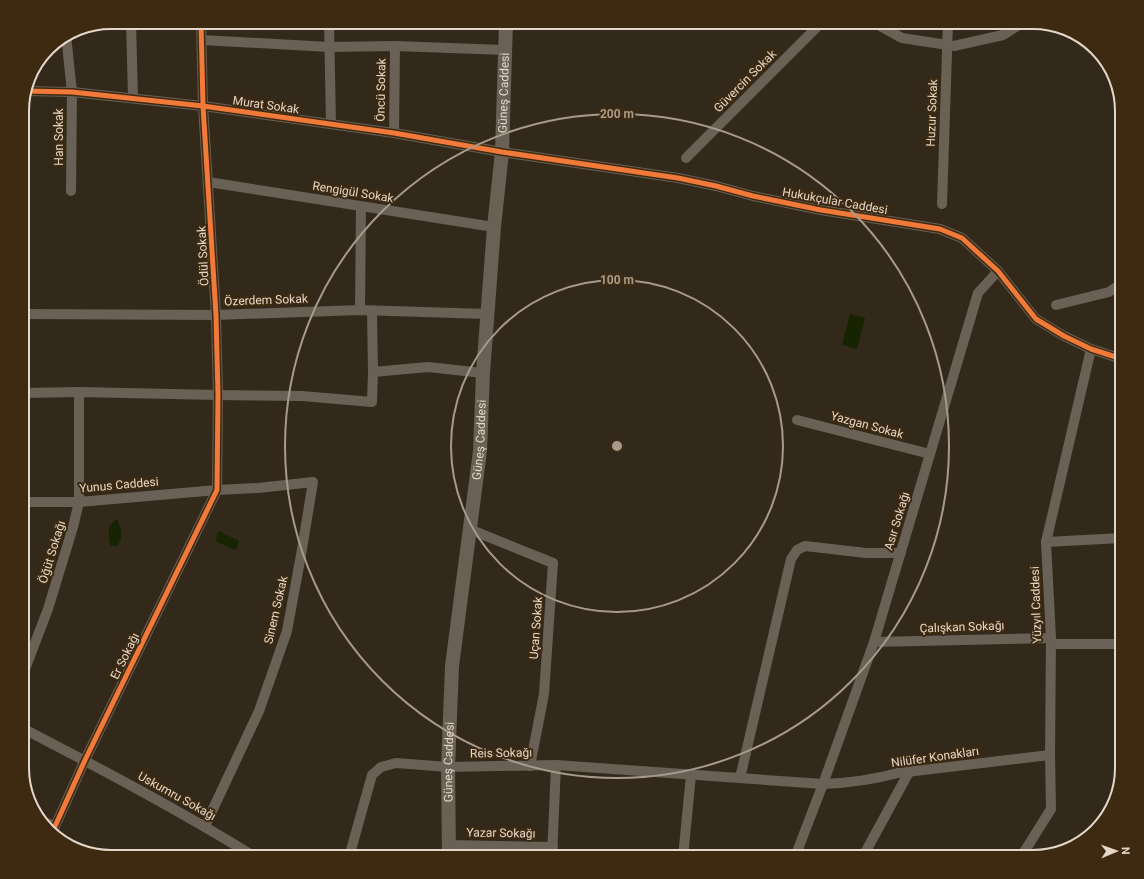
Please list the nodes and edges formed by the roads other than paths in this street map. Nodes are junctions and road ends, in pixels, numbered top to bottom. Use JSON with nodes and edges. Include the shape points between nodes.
{"nodes":[{"id":1,"x":131,"y":29,"type":"edge"},
{"id":2,"x":201,"y":29,"type":"edge"},
{"id":3,"x":330,"y":29,"type":"edge"},
{"id":4,"x":506,"y":29,"type":"edge"},
{"id":5,"x":815,"y":29,"type":"edge"},
{"id":6,"x":886,"y":29,"type":"edge"},
{"id":7,"x":948,"y":29,"type":"edge"},
{"id":8,"x":1012,"y":29,"type":"edge"},
{"id":9,"x":202,"y":40,"type":"junction"},
{"id":10,"x":67,"y":42,"type":"edge"},
{"id":11,"x":395,"y":46,"type":"junction"},
{"id":12,"x":948,"y":46,"type":"junction"},
{"id":13,"x":329,"y":47,"type":"junction"},
{"id":14,"x":505,"y":50,"type":"junction"},
{"id":15,"x":32,"y":91,"type":"edge"},
{"id":16,"x":72,"y":92,"type":"junction"},
{"id":17,"x":134,"y":98,"type":"junction"},
{"id":18,"x":203,"y":106,"type":"junction"},
{"id":19,"x":331,"y":124,"type":"junction"},
{"id":20,"x":394,"y":133,"type":"junction"},
{"id":21,"x":502,"y":152,"type":"junction"},
{"id":22,"x":686,"y":158,"type":"dead end"},
{"id":23,"x":208,"y":182,"type":"junction"},
{"id":24,"x":71,"y":190,"type":"dead end"},
{"id":25,"x":942,"y":204,"type":"dead end"},
{"id":26,"x":361,"y":206,"type":"junction"},
{"id":27,"x":494,"y":227,"type":"junction"},
{"id":28,"x":998,"y":271,"type":"junction"},
{"id":29,"x":1115,"y":288,"type":"edge"},
{"id":30,"x":1056,"y":305,"type":"dead end"},
{"id":31,"x":360,"y":310,"type":"junction"},
{"id":32,"x":372,"y":311,"type":"junction"},
{"id":33,"x":29,"y":314,"type":"edge"},
{"id":34,"x":487,"y":314,"type":"junction"},
{"id":35,"x":216,"y":315,"type":"junction"},
{"id":36,"x":1091,"y":349,"type":"junction"},
{"id":37,"x":1115,"y":357,"type":"edge"},
{"id":38,"x":373,"y":372,"type":"junction"},
{"id":39,"x":483,"y":373,"type":"junction"},
{"id":40,"x":79,"y":392,"type":"junction"},
{"id":41,"x":29,"y":393,"type":"edge"},
{"id":42,"x":218,"y":396,"type":"junction"},
{"id":43,"x":797,"y":420,"type":"dead end"},
{"id":44,"x":930,"y":454,"type":"junction"},
{"id":45,"x":217,"y":490,"type":"junction"},
{"id":46,"x":29,"y":502,"type":"edge"},
{"id":47,"x":79,"y":502,"type":"junction"},
{"id":48,"x":469,"y":529,"type":"junction"},
{"id":49,"x":1115,"y":538,"type":"edge"},
{"id":50,"x":1046,"y":542,"type":"junction"},
{"id":51,"x":901,"y":553,"type":"junction"},
{"id":52,"x":1051,"y":641,"type":"junction"},
{"id":53,"x":874,"y":642,"type":"junction"},
{"id":54,"x":1115,"y":644,"type":"edge"},
{"id":55,"x":29,"y":659,"type":"edge"},
{"id":56,"x":29,"y":732,"type":"edge"},
{"id":57,"x":1050,"y":755,"type":"junction"},
{"id":58,"x":85,"y":760,"type":"junction"},
{"id":59,"x":556,"y":765,"type":"junction"},
{"id":60,"x":530,"y":766,"type":"junction"},
{"id":61,"x":448,"y":767,"type":"junction"},
{"id":62,"x":909,"y":772,"type":"junction"},
{"id":63,"x":691,"y":775,"type":"junction"},
{"id":64,"x":740,"y":778,"type":"junction"},
{"id":65,"x":823,"y":784,"type":"junction"},
{"id":66,"x":205,"y":826,"type":"junction"},
{"id":67,"x":55,"y":828,"type":"edge"},
{"id":68,"x":244,"y":850,"type":"edge"},
{"id":69,"x":351,"y":850,"type":"edge"},
{"id":70,"x":449,"y":850,"type":"edge"},
{"id":71,"x":552,"y":850,"type":"edge"},
{"id":72,"x":684,"y":850,"type":"edge"},
{"id":73,"x":798,"y":850,"type":"edge"},
{"id":74,"x":867,"y":850,"type":"edge"},
{"id":75,"x":1025,"y":850,"type":"edge"}],
"edges":[{"from":1,"to":17,"type":"street"},
{"from":2,"to":9,"type":"street","name":"Ödül Sokak"},
{"from":3,"to":13,"type":"street"},
{"from":4,"to":14,"type":"main road","name":"Güneş Caddesi"},
{"from":5,"to":22,"type":"street","name":"Güvercin Sokak"},
{"from":6,"to":12,"type":"street","via":[[902,38]]},
{"from":7,"to":12,"type":"street","name":"Huzur Sokak"},
{"from":8,"to":12,"type":"street","via":[[1002,35]]},
{"from":9,"to":13,"type":"street"},
{"from":9,"to":18,"type":"street","name":"Ödül Sokak"},
{"from":10,"to":16,"type":"street","name":"Han Sokak"},
{"from":11,"to":13,"type":"street"},
{"from":11,"to":14,"type":"street"},
{"from":11,"to":20,"type":"street","name":"Öncü Sokak"},
{"from":12,"to":25,"type":"street","name":"Huzur Sokak"},
{"from":13,"to":19,"type":"street"},
{"from":14,"to":21,"type":"main road","name":"Güneş Caddesi"},
{"from":15,"to":16,"type":"street","name":"Murat Sokak"},
{"from":16,"to":17,"type":"street","name":"Murat Sokak"},
{"from":16,"to":24,"type":"street","name":"Han Sokak"},
{"from":17,"to":18,"type":"street","name":"Murat Sokak"},
{"from":18,"to":19,"type":"street","name":"Murat Sokak"},
{"from":18,"to":23,"type":"street","name":"Ödül Sokak"},
{"from":19,"to":20,"type":"street","name":"Murat Sokak"},
{"from":20,"to":21,"type":"street","name":"Murat Sokak"},
{"from":21,"to":27,"type":"main road","name":"Güneş Caddesi"},
{"from":21,"to":28,"type":"street","name":"Hukukçular Caddesi","via":[[678,178],[820,210],[940,229],[962,238]]},
{"from":23,"to":26,"type":"street","name":"Rengigül Sokak"},
{"from":23,"to":35,"type":"street","name":"Ödül Sokak"},
{"from":26,"to":27,"type":"street","name":"Rengigül Sokak"},
{"from":26,"to":31,"type":"street"},
{"from":27,"to":34,"type":"main road","name":"Güneş Caddesi"},
{"from":28,"to":36,"type":"street","name":"Hukukçular Caddesi","via":[[1036,319]]},
{"from":28,"to":44,"type":"street","name":"Asır Sokağı","via":[[978,293]]},
{"from":29,"to":30,"type":"street","via":[[1109,292]]},
{"from":31,"to":32,"type":"street","name":"Özerdem Sokak"},
{"from":31,"to":35,"type":"street","name":"Özerdem Sokak"},
{"from":32,"to":34,"type":"street","name":"Özerdem Sokak"},
{"from":32,"to":38,"type":"street"},
{"from":33,"to":35,"type":"street","name":"Özerdem Sokak"},
{"from":34,"to":39,"type":"main road","name":"Güneş Caddesi"},
{"from":35,"to":42,"type":"street","name":"Ödül Sokak"},
{"from":36,"to":37,"type":"street","name":"Hukukçular Caddesi"},
{"from":36,"to":50,"type":"street","name":"Yüzyıl Caddesi"},
{"from":38,"to":39,"type":"street","via":[[428,367]]},
{"from":38,"to":42,"type":"street","via":[[372,402],[302,396]]},
{"from":39,"to":48,"type":"main road","name":"Güneş Caddesi","via":[[480,451]]},
{"from":40,"to":41,"type":"street"},
{"from":40,"to":42,"type":"street"},
{"from":40,"to":47,"type":"street","name":"Öğüt Sokağı"},
{"from":42,"to":45,"type":"street","name":"Ödül Sokak"},
{"from":43,"to":44,"type":"street","name":"Yazgan Sokak"},
{"from":44,"to":51,"type":"street","name":"Asır Sokağı"},
{"from":45,"to":47,"type":"street","name":"Yunus Caddesi"},
{"from":45,"to":58,"type":"street","name":"Er Sokağı"},
{"from":45,"to":66,"type":"street","name":"Sinem Sokak","via":[[313,482],[287,631],[259,711]]},
{"from":46,"to":47,"type":"street","name":"Yunus Caddesi"},
{"from":47,"to":55,"type":"street","name":"Öğüt Sokağı","via":[[48,609]]},
{"from":48,"to":60,"type":"street","name":"Uçan Sokak","via":[[553,563],[544,694]]},
{"from":48,"to":61,"type":"main road","name":"Güneş Caddesi","via":[[452,666]]},
{"from":49,"to":50,"type":"street"},
{"from":50,"to":52,"type":"street","name":"Yüzyıl Caddesi"},
{"from":51,"to":53,"type":"street","name":"Asır Sokağı"},
{"from":51,"to":64,"type":"street","via":[[866,553],[810,546],[794,553]]},
{"from":52,"to":53,"type":"street","name":"Çalışkan Sokağı"},
{"from":52,"to":54,"type":"street","name":"Çalışkan Sokağı"},
{"from":52,"to":57,"type":"street","name":"Yüzyıl Caddesi"},
{"from":53,"to":65,"type":"street","name":"Asır Sokağı"},
{"from":56,"to":58,"type":"street","name":"Uskumru Sokağı"},
{"from":57,"to":62,"type":"street","name":"Nilüfer Konakları"},
{"from":57,"to":75,"type":"street","name":"Yüzyıl Caddesi","via":[[1051,809]]},
{"from":58,"to":66,"type":"street","name":"Uskumru Sokağı"},
{"from":58,"to":67,"type":"street","name":"Er Sokağı"},
{"from":59,"to":60,"type":"street","name":"Reis Sokağı"},
{"from":59,"to":63,"type":"street","name":"Reis Sokağı"},
{"from":59,"to":71,"type":"street"},
{"from":60,"to":61,"type":"street","name":"Reis Sokağı"},
{"from":61,"to":69,"type":"street","name":"Reis Sokağı","via":[[396,763],[376,771],[372,775]]},
{"from":61,"to":70,"type":"main road","name":"Güneş Caddesi"},
{"from":62,"to":65,"type":"street","name":"Nilüfer Konakları","via":[[874,780]]},
{"from":62,"to":74,"type":"street"},
{"from":63,"to":64,"type":"street","name":"Nilüfer Konakları"},
{"from":63,"to":72,"type":"street"},
{"from":64,"to":65,"type":"street","name":"Nilüfer Konakları"},
{"from":65,"to":73,"type":"street","name":"Asır Sokağı"},
{"from":66,"to":68,"type":"street","name":"Uskumru Sokağı"}]}
